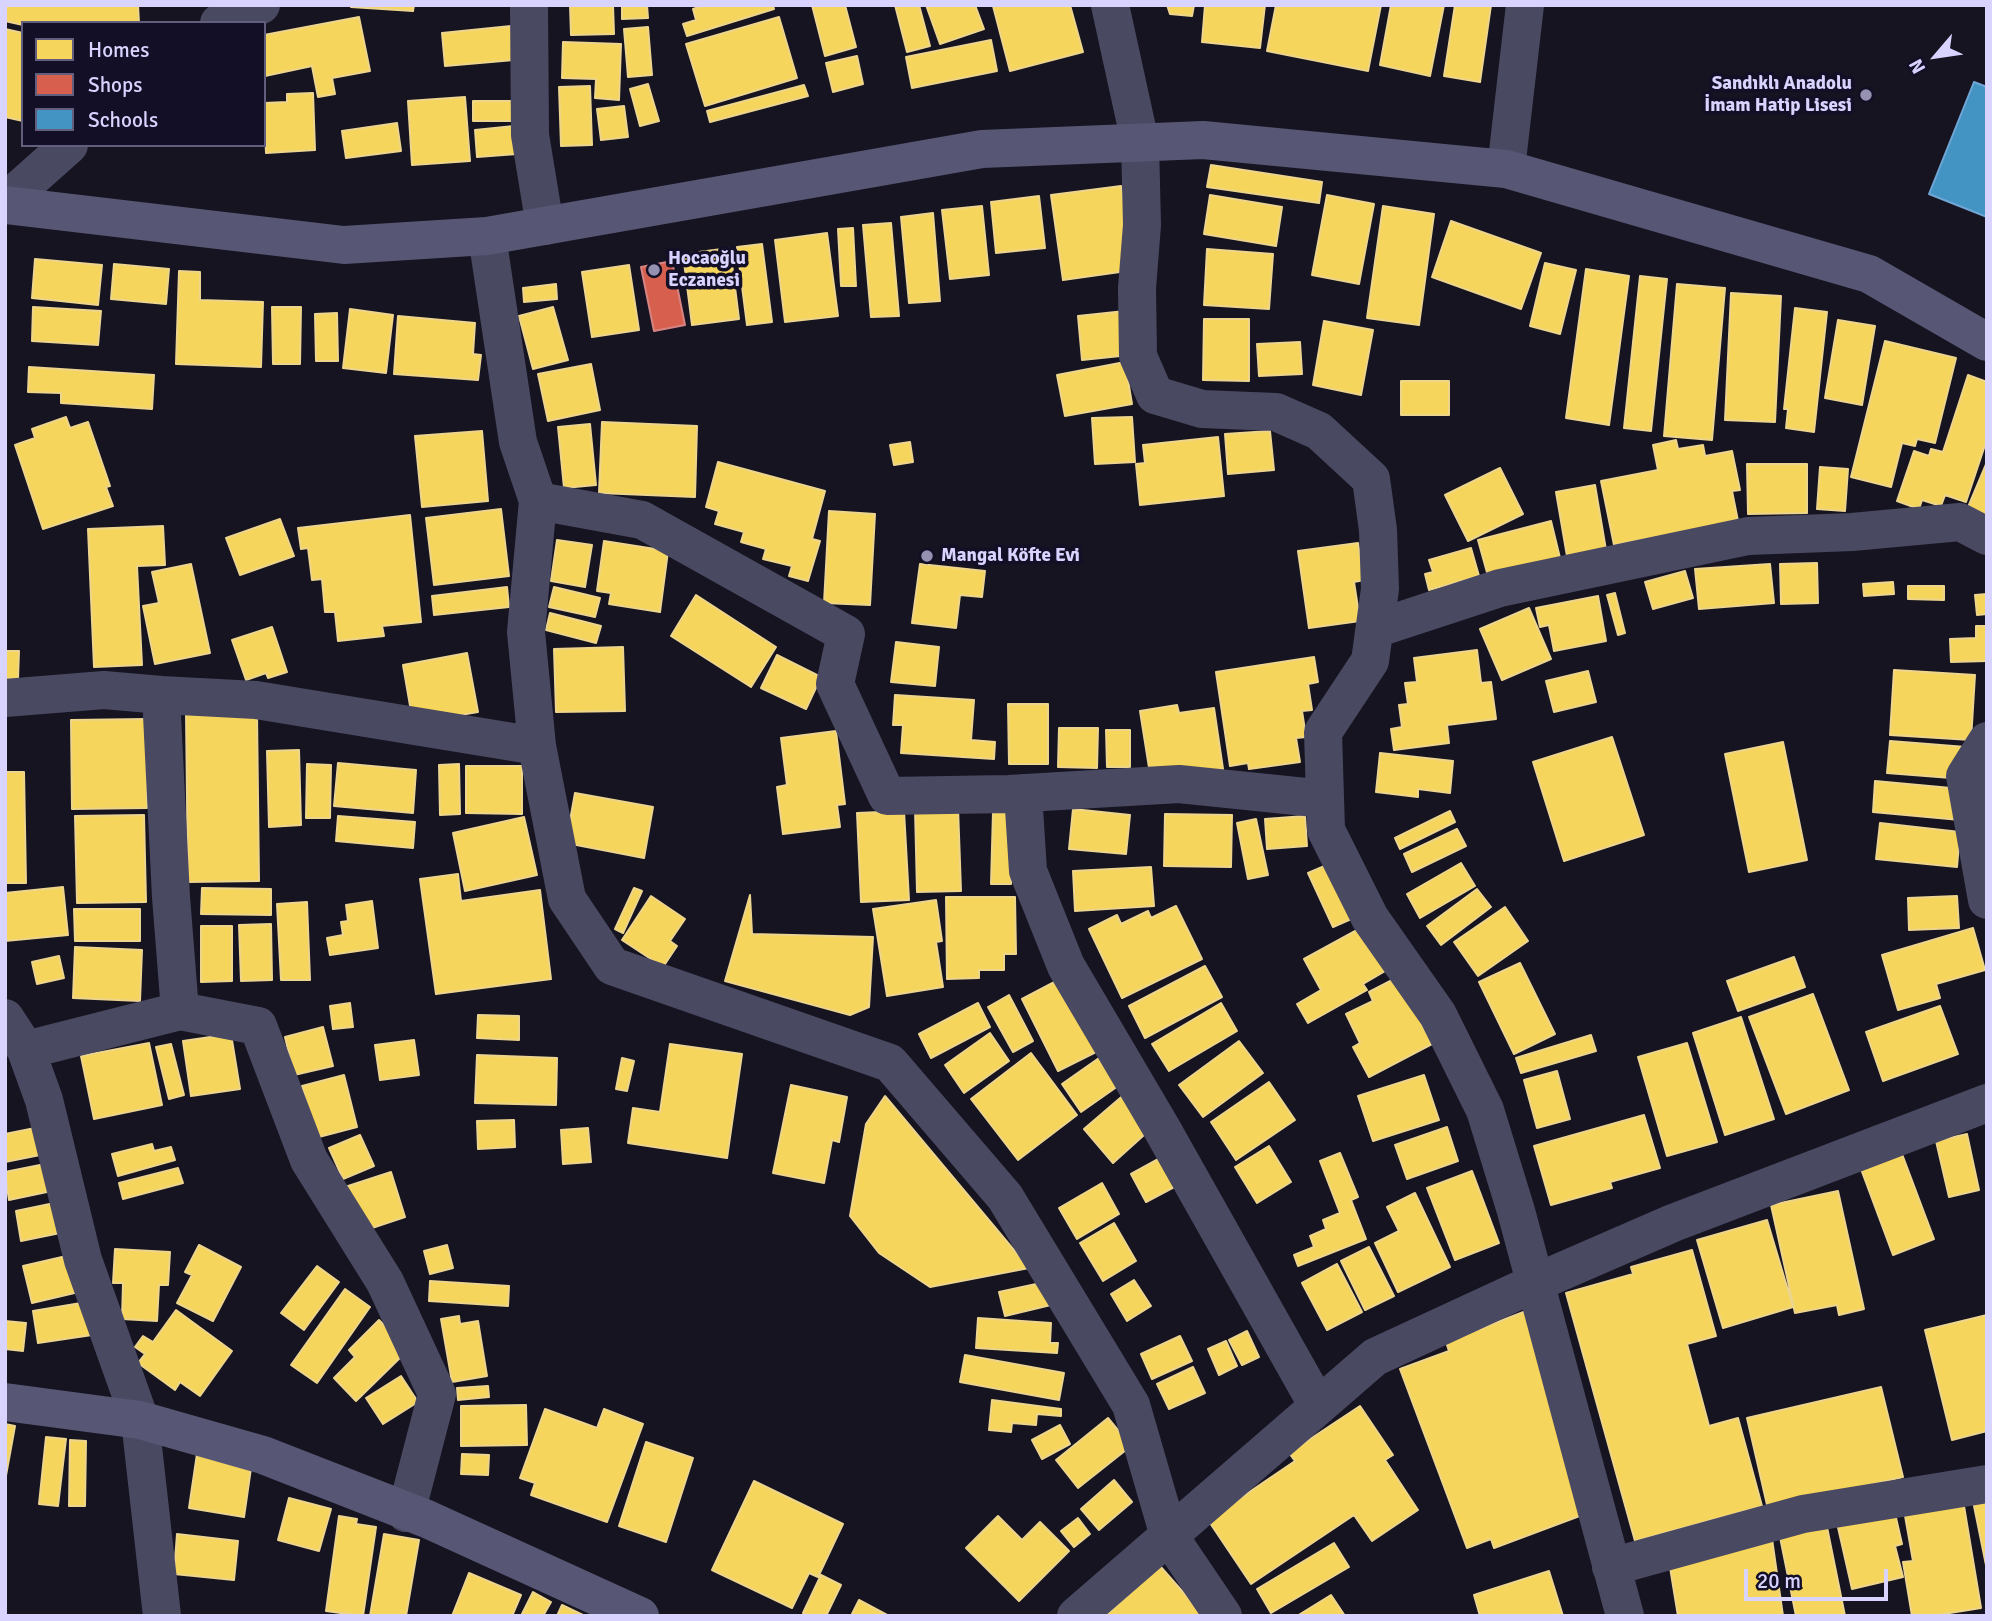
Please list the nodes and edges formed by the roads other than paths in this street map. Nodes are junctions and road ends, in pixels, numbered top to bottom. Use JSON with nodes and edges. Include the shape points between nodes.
{"nodes":[{"id":1,"x":261,"y":5,"type":"edge"},
{"id":2,"x":529,"y":5,"type":"edge"},
{"id":3,"x":1110,"y":5,"type":"edge"},
{"id":4,"x":1525,"y":5,"type":"edge"},
{"id":5,"x":224,"y":21,"type":"edge"},
{"id":6,"x":1140,"y":142,"type":"junction"},
{"id":7,"x":67,"y":147,"type":"edge"},
{"id":8,"x":1506,"y":169,"type":"junction"},
{"id":9,"x":5,"y":203,"type":"edge"},
{"id":10,"x":545,"y":226,"type":"junction"},
{"id":11,"x":487,"y":236,"type":"junction"},
{"id":12,"x":1987,"y":342,"type":"edge"},
{"id":13,"x":538,"y":501,"type":"junction"},
{"id":14,"x":1987,"y":536,"type":"edge"},
{"id":15,"x":1375,"y":629,"type":"junction"},
{"id":16,"x":161,"y":695,"type":"junction"},
{"id":17,"x":5,"y":698,"type":"edge"},
{"id":18,"x":1987,"y":741,"type":"edge"},
{"id":19,"x":537,"y":746,"type":"junction"},
{"id":20,"x":1023,"y":793,"type":"junction"},
{"id":21,"x":1325,"y":799,"type":"junction"},
{"id":22,"x":1987,"y":901,"type":"edge"},
{"id":23,"x":180,"y":1011,"type":"junction"},
{"id":24,"x":5,"y":1017,"type":"edge"},
{"id":25,"x":26,"y":1050,"type":"junction"},
{"id":26,"x":1987,"y":1103,"type":"edge"},
{"id":27,"x":1535,"y":1283,"type":"junction"},
{"id":28,"x":5,"y":1402,"type":"edge"},
{"id":29,"x":1318,"y":1406,"type":"junction"},
{"id":30,"x":140,"y":1420,"type":"junction"},
{"id":31,"x":1987,"y":1484,"type":"edge"},
{"id":32,"x":406,"y":1513,"type":"junction"},
{"id":33,"x":1169,"y":1536,"type":"junction"},
{"id":34,"x":1611,"y":1567,"type":"junction"},
{"id":35,"x":162,"y":1616,"type":"edge"},
{"id":36,"x":640,"y":1616,"type":"edge"},
{"id":37,"x":1076,"y":1616,"type":"edge"},
{"id":38,"x":1223,"y":1616,"type":"edge"},
{"id":39,"x":1625,"y":1616,"type":"edge"}],
"edges":[{"from":1,"to":5,"type":"street"},
{"from":2,"to":10,"type":"street","via":[[530,135]]},
{"from":3,"to":6,"type":"street"},
{"from":4,"to":8,"type":"street"},
{"from":6,"to":8,"type":"street","via":[[1203,140]]},
{"from":6,"to":10,"type":"street","via":[[982,149]]},
{"from":6,"to":15,"type":"street","via":[[1138,356],[1155,395],[1202,409],[1276,412],[1319,430],[1371,479],[1380,589]]},
{"from":7,"to":9,"type":"street"},
{"from":8,"to":12,"type":"street","via":[[1869,274]]},
{"from":9,"to":11,"type":"street","via":[[344,245]]},
{"from":10,"to":11,"type":"street"},
{"from":11,"to":13,"type":"street","via":[[518,442]]},
{"from":13,"to":19,"type":"street","via":[[526,632]]},
{"from":13,"to":20,"type":"street","via":[[642,520],[846,634],[835,684],[887,796]]},
{"from":14,"to":15,"type":"street","via":[[1960,522],[1748,536],[1500,588]]},
{"from":15,"to":21,"type":"street","via":[[1370,661],[1323,732]]},
{"from":16,"to":17,"type":"street","via":[[104,690]]},
{"from":16,"to":19,"type":"street","via":[[256,700]]},
{"from":16,"to":23,"type":"street"},
{"from":18,"to":22,"type":"street","via":[[1965,776]]},
{"from":19,"to":33,"type":"street","via":[[567,899],[611,966],[890,1063],[1005,1197],[1132,1405]]},
{"from":20,"to":21,"type":"street","via":[[1179,784]]},
{"from":20,"to":29,"type":"street","via":[[1028,871],[1066,966]]},
{"from":21,"to":27,"type":"street","via":[[1326,830],[1364,907],[1438,1015],[1485,1110]]},
{"from":23,"to":25,"type":"street"},
{"from":23,"to":32,"type":"street","via":[[258,1026],[309,1160],[385,1282],[437,1394]]},
{"from":24,"to":25,"type":"street"},
{"from":25,"to":30,"type":"street","via":[[44,1100],[83,1260]]},
{"from":26,"to":27,"type":"street","via":[[1673,1223]]},
{"from":27,"to":29,"type":"street","via":[[1375,1357]]},
{"from":27,"to":34,"type":"street"},
{"from":28,"to":30,"type":"street"},
{"from":29,"to":33,"type":"street"},
{"from":30,"to":32,"type":"street","via":[[263,1455]]},
{"from":30,"to":35,"type":"street"},
{"from":31,"to":34,"type":"street","via":[[1803,1514]]},
{"from":32,"to":36,"type":"street"},
{"from":33,"to":37,"type":"street"},
{"from":33,"to":38,"type":"street"},
{"from":34,"to":39,"type":"street"}]}
